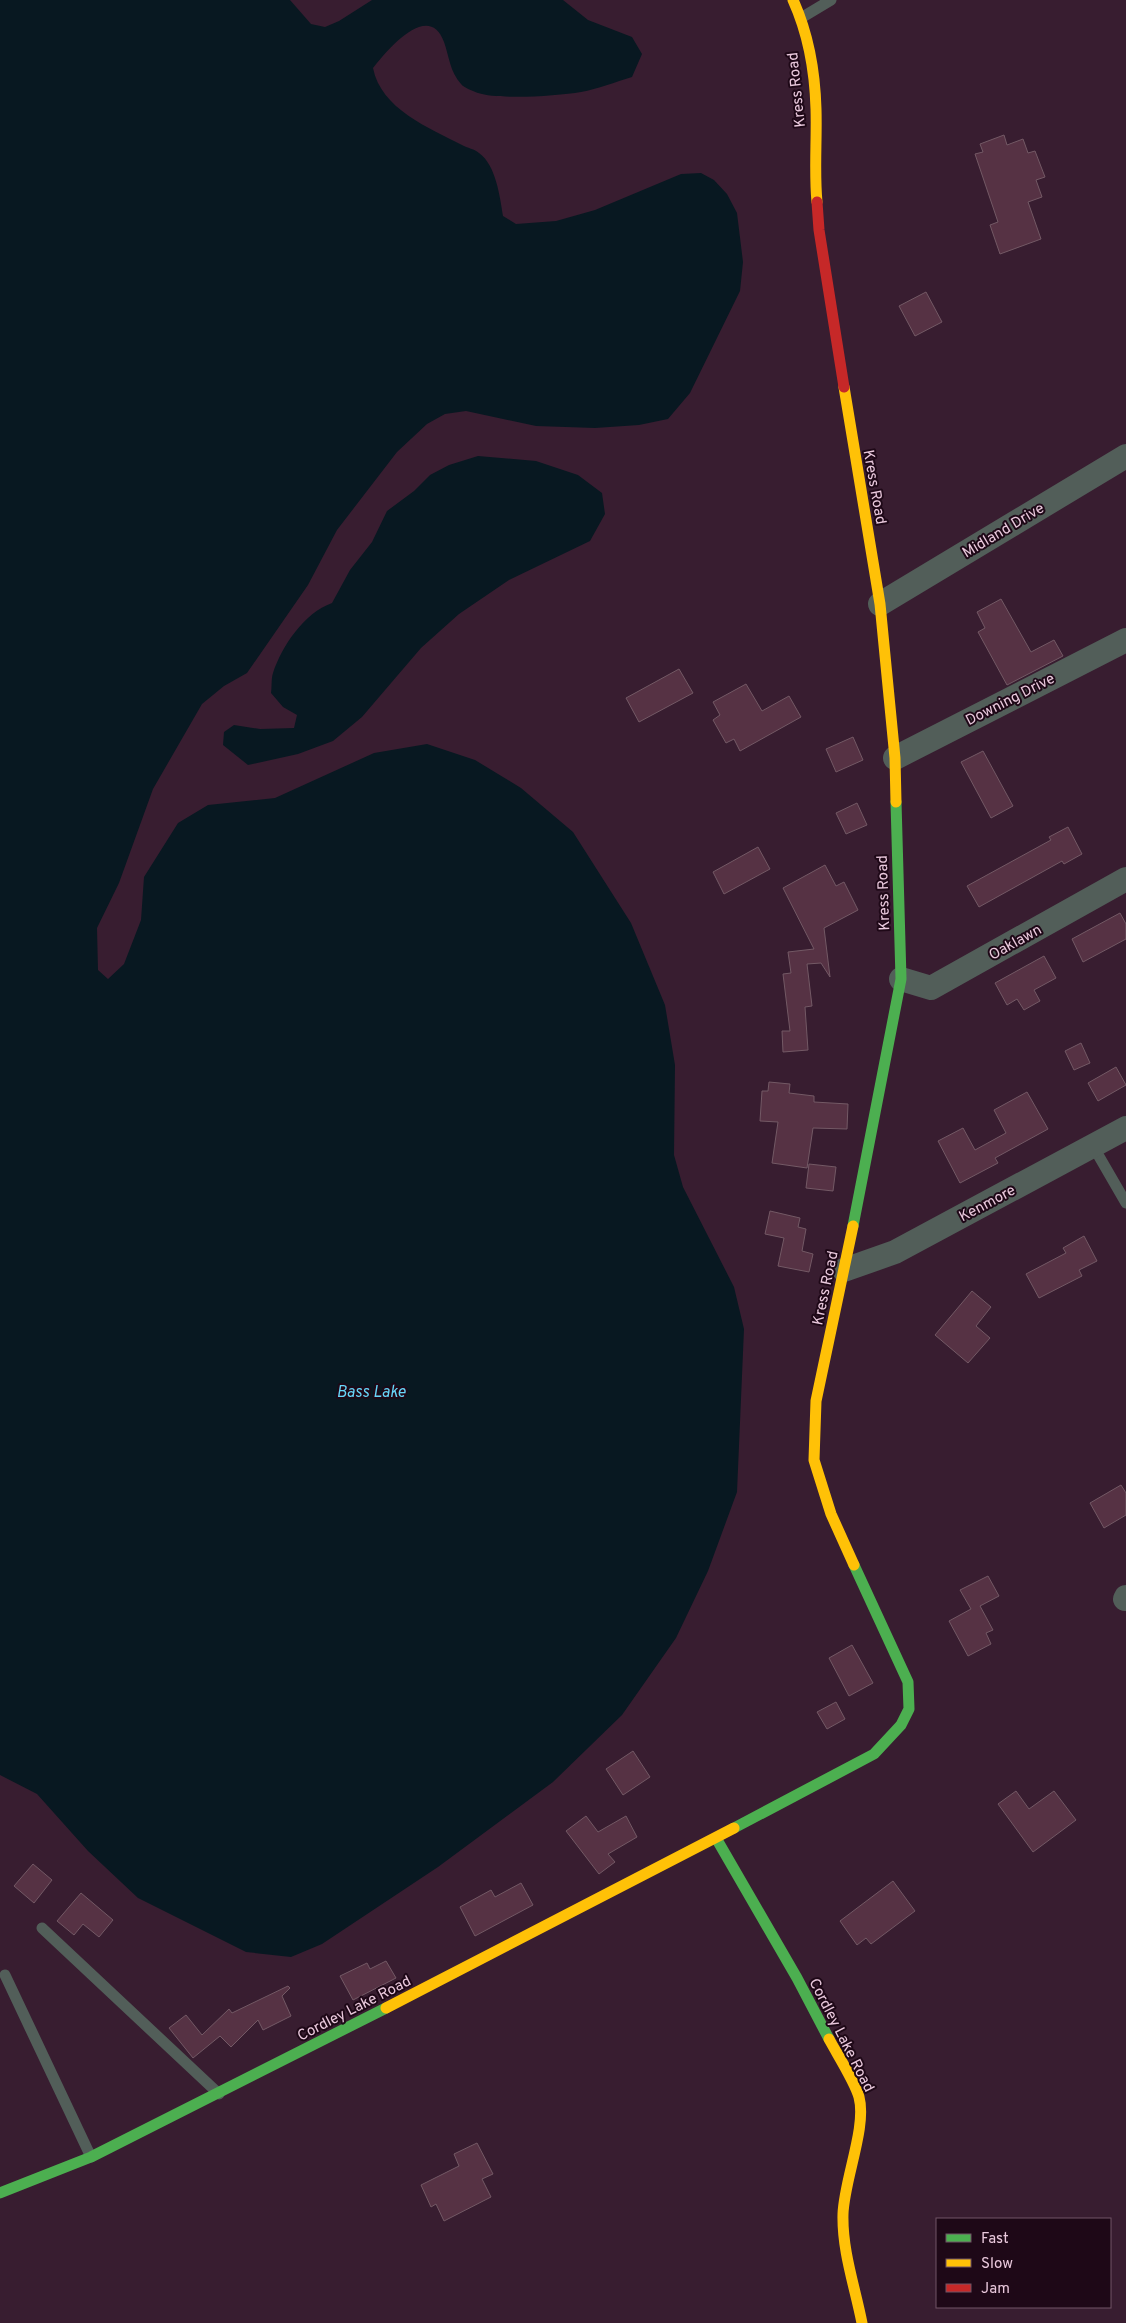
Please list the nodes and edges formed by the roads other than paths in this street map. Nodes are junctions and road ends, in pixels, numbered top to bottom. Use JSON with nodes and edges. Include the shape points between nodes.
{"nodes":[{"id":1,"x":793,"y":0,"type":"edge"},
{"id":2,"x":831,"y":0,"type":"edge"},
{"id":3,"x":801,"y":18,"type":"junction"},
{"id":4,"x":1126,"y":456,"type":"edge"},
{"id":5,"x":880,"y":604,"type":"junction"},
{"id":6,"x":1126,"y":640,"type":"edge"},
{"id":7,"x":895,"y":758,"type":"junction"},
{"id":8,"x":1126,"y":879,"type":"edge"},
{"id":9,"x":901,"y":980,"type":"junction"},
{"id":10,"x":1126,"y":1128,"type":"edge"},
{"id":11,"x":1092,"y":1146,"type":"junction"},
{"id":12,"x":1126,"y":1203,"type":"edge"},
{"id":13,"x":844,"y":1270,"type":"junction"},
{"id":14,"x":874,"y":1754,"type":"joint"},
{"id":15,"x":716,"y":1838,"type":"junction"},
{"id":16,"x":42,"y":1928,"type":"dead end"},
{"id":17,"x":5,"y":1975,"type":"dead end"},
{"id":18,"x":219,"y":2094,"type":"junction"},
{"id":19,"x":91,"y":2158,"type":"junction"},
{"id":20,"x":0,"y":2194,"type":"edge"},
{"id":21,"x":862,"y":2323,"type":"edge"}],
"edges":[{"from":1,"to":3,"type":"street","name":"Kress Road"},
{"from":2,"to":3,"type":"lane"},
{"from":3,"to":5,"type":"street","name":"Kress Road","via":[[816,107],[819,230]]},
{"from":4,"to":5,"type":"street","name":"Midland Drive"},
{"from":5,"to":7,"type":"street","name":"Kress Road"},
{"from":6,"to":7,"type":"street","name":"Downing Drive"},
{"from":7,"to":9,"type":"street","name":"Kress Road"},
{"from":8,"to":9,"type":"street","name":"Oaklawn","via":[[930,988]]},
{"from":9,"to":13,"type":"street","name":"Kress Road"},
{"from":10,"to":11,"type":"street","name":"Kenmore"},
{"from":11,"to":12,"type":"lane"},
{"from":11,"to":13,"type":"street","name":"Kenmore","via":[[895,1252]]},
{"from":13,"to":14,"type":"street","name":"Kress Road","via":[[816,1401],[814,1460],[831,1514],[908,1682],[909,1709],[901,1725]]},
{"from":14,"to":15,"type":"street","name":"Cordley Lake Road"},
{"from":15,"to":18,"type":"street","name":"Cordley Lake Road"},
{"from":15,"to":21,"type":"street","name":"Cordley Lake Road","via":[[797,1978],[859,2097],[862,2116],[845,2190],[843,2214]]},
{"from":16,"to":18,"type":"lane"},
{"from":17,"to":19,"type":"lane"},
{"from":18,"to":19,"type":"street","name":"Cordley Lake Road"},
{"from":19,"to":20,"type":"street","name":"Cordley Lake Road"}]}
